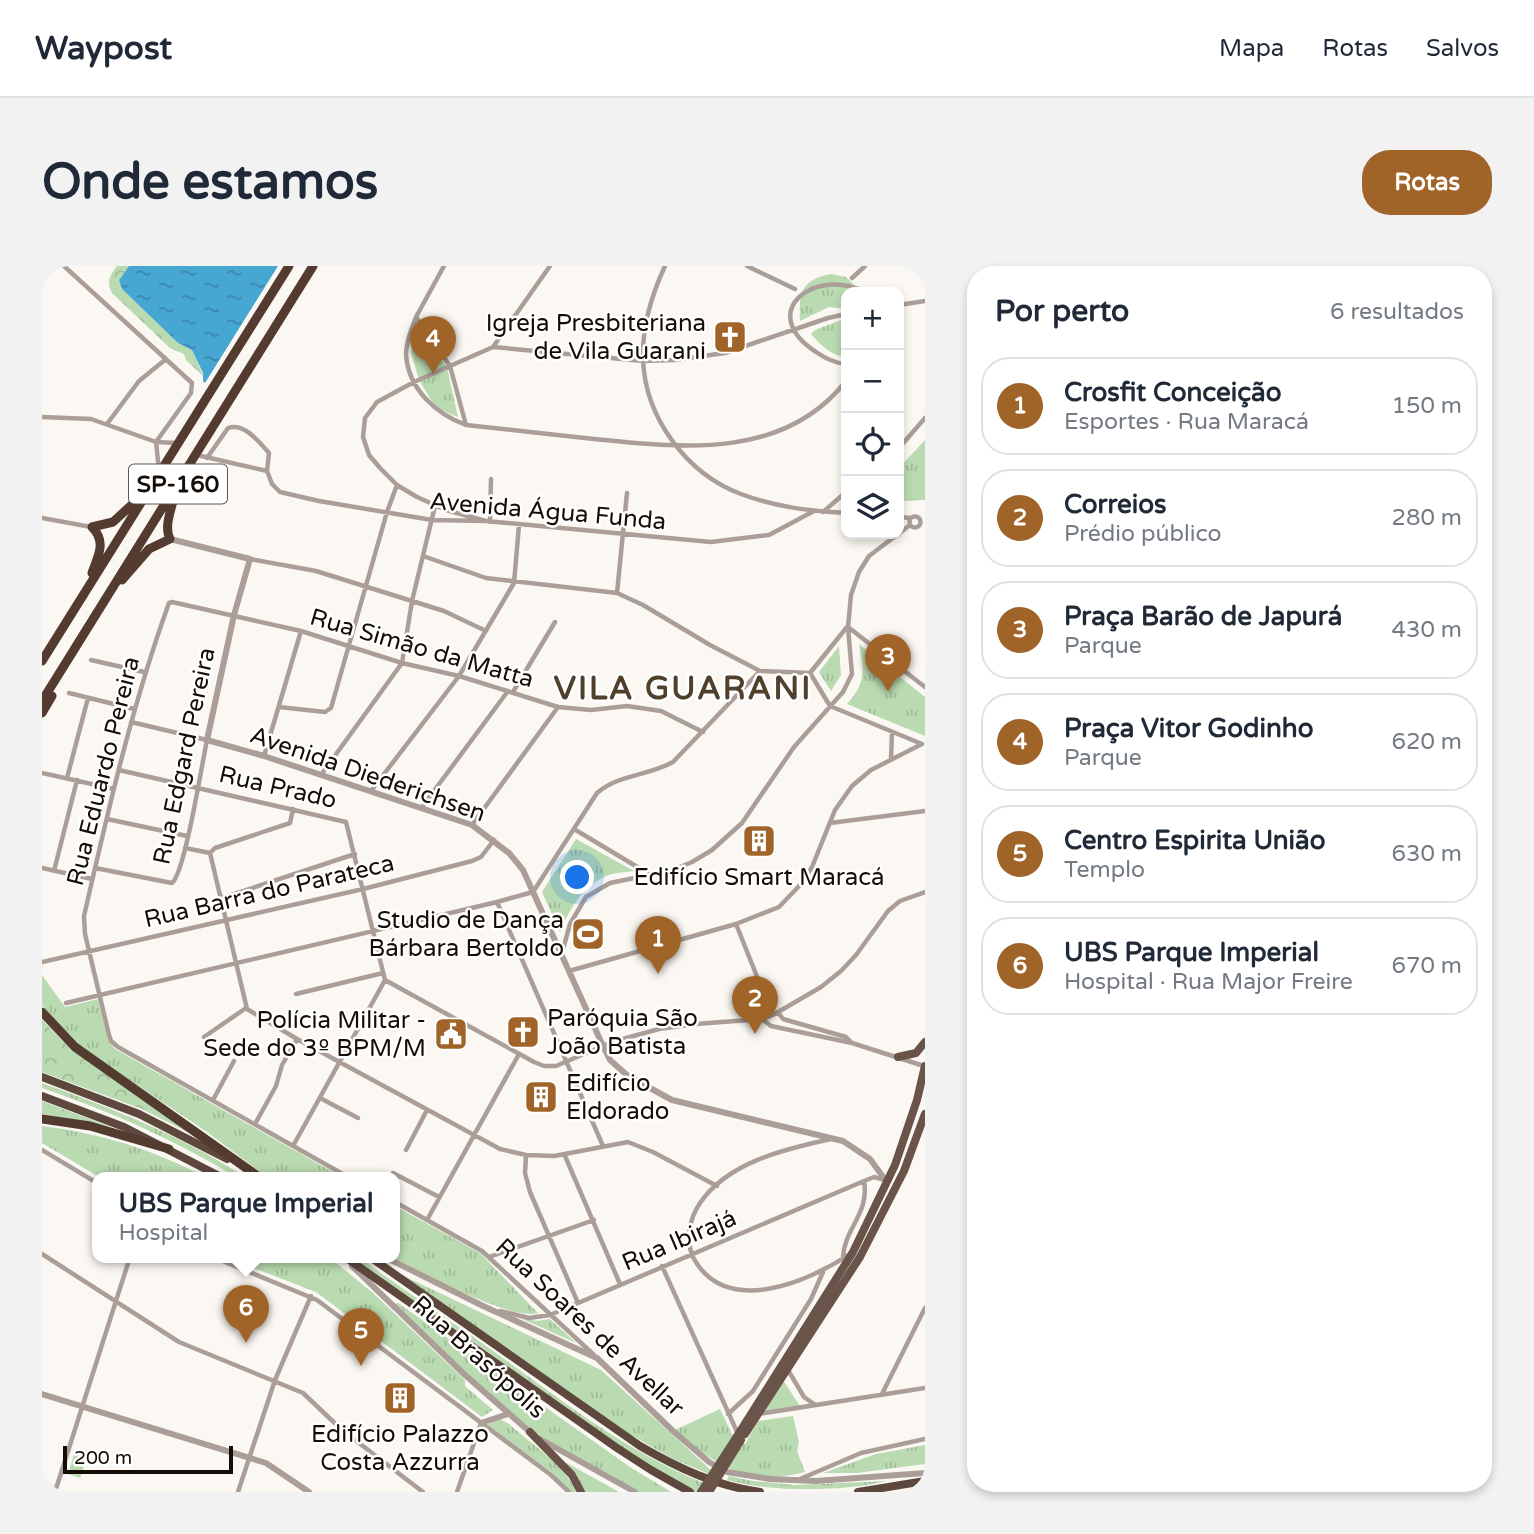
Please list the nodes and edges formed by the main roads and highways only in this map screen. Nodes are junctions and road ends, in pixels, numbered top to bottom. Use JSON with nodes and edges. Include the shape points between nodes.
{"nodes":[{"id":1,"x":289,"y":266,"type":"edge"},
{"id":2,"x":313,"y":266,"type":"edge"},
{"id":3,"x":178,"y":484,"type":"junction"},
{"id":4,"x":147,"y":491,"type":"junction"},
{"id":5,"x":82,"y":596,"type":"junction"},
{"id":6,"x":107,"y":597,"type":"junction"},
{"id":7,"x":67,"y":620,"type":"junction"},
{"id":8,"x":42,"y":652,"type":"edge"},
{"id":9,"x":42,"y":661,"type":"edge"},
{"id":10,"x":55,"y":682,"type":"junction"},
{"id":11,"x":42,"y":701,"type":"edge"},
{"id":12,"x":42,"y":713,"type":"edge"},
{"id":13,"x":42,"y":1012,"type":"edge"},
{"id":14,"x":925,"y":1042,"type":"edge"},
{"id":15,"x":898,"y":1057,"type":"road end"},
{"id":16,"x":925,"y":1066,"type":"edge"},
{"id":17,"x":42,"y":1077,"type":"edge"},
{"id":18,"x":42,"y":1096,"type":"edge"},
{"id":19,"x":925,"y":1114,"type":"edge"},
{"id":20,"x":42,"y":1119,"type":"edge"},
{"id":21,"x":169,"y":1149,"type":"junction"},
{"id":22,"x":212,"y":1172,"type":"edge"},
{"id":23,"x":249,"y":1172,"type":"edge"},
{"id":24,"x":251,"y":1172,"type":"edge"},
{"id":25,"x":886,"y":1181,"type":"junction"},
{"id":26,"x":880,"y":1218,"type":"junction"},
{"id":27,"x":353,"y":1263,"type":"edge"},
{"id":28,"x":379,"y":1263,"type":"edge"},
{"id":29,"x":799,"y":1336,"type":"junction"},
{"id":30,"x":787,"y":1368,"type":"junction"},
{"id":31,"x":530,"y":1432,"type":"road end"},
{"id":32,"x":738,"y":1438,"type":"junction"},
{"id":33,"x":925,"y":1481,"type":"edge"},
{"id":34,"x":581,"y":1492,"type":"edge"},
{"id":35,"x":690,"y":1492,"type":"edge"},
{"id":36,"x":701,"y":1492,"type":"edge"},
{"id":37,"x":709,"y":1492,"type":"edge"},
{"id":38,"x":760,"y":1492,"type":"edge"},
{"id":39,"x":858,"y":1492,"type":"edge"}],
"edges":[{"from":1,"to":4,"type":"highway","number":"SP-160"},
{"from":2,"to":3,"type":"highway","number":"SP-160"},
{"from":3,"to":6,"type":"highway","number":"SP-160"},
{"from":3,"to":6,"type":"highway","via":[[167,524],[170,539],[149,549]]},
{"from":4,"to":5,"type":"highway","number":"SP-160"},
{"from":4,"to":5,"type":"highway","via":[[113,522],[92,527],[101,548]]},
{"from":5,"to":7,"type":"highway","number":"SP-160"},
{"from":6,"to":10,"type":"highway","number":"SP-160"},
{"from":7,"to":8,"type":"highway"},
{"from":7,"to":9,"type":"highway","number":"SP-160"},
{"from":10,"to":11,"type":"highway","number":"SP-160"},
{"from":10,"to":12,"type":"highway"},
{"from":13,"to":24,"type":"highway","via":[[83,1053]]},
{"from":14,"to":15,"type":"main road","via":[[916,1053]]},
{"from":16,"to":25,"type":"main road"},
{"from":17,"to":23,"type":"highway","via":[[167,1127]]},
{"from":18,"to":21,"type":"highway"},
{"from":19,"to":26,"type":"main road"},
{"from":20,"to":21,"type":"highway","via":[[90,1126]]},
{"from":21,"to":22,"type":"highway"},
{"from":25,"to":26,"type":"main road","via":[[889,1188]]},
{"from":25,"to":29,"type":"main road","via":[[853,1252]]},
{"from":26,"to":30,"type":"main road","via":[[860,1257]]},
{"from":27,"to":35,"type":"highway","via":[[617,1448]]},
{"from":28,"to":38,"type":"highway","via":[[621,1434],[688,1471]]},
{"from":29,"to":30,"type":"main road","via":[[787,1358]]},
{"from":29,"to":32,"type":"main road"},
{"from":30,"to":32,"type":"main road"},
{"from":31,"to":34,"type":"main road","via":[[572,1475]]},
{"from":32,"to":36,"type":"main road","bridge":true},
{"from":32,"to":37,"type":"main road","bridge":true},
{"from":33,"to":39,"type":"highway"}]}
